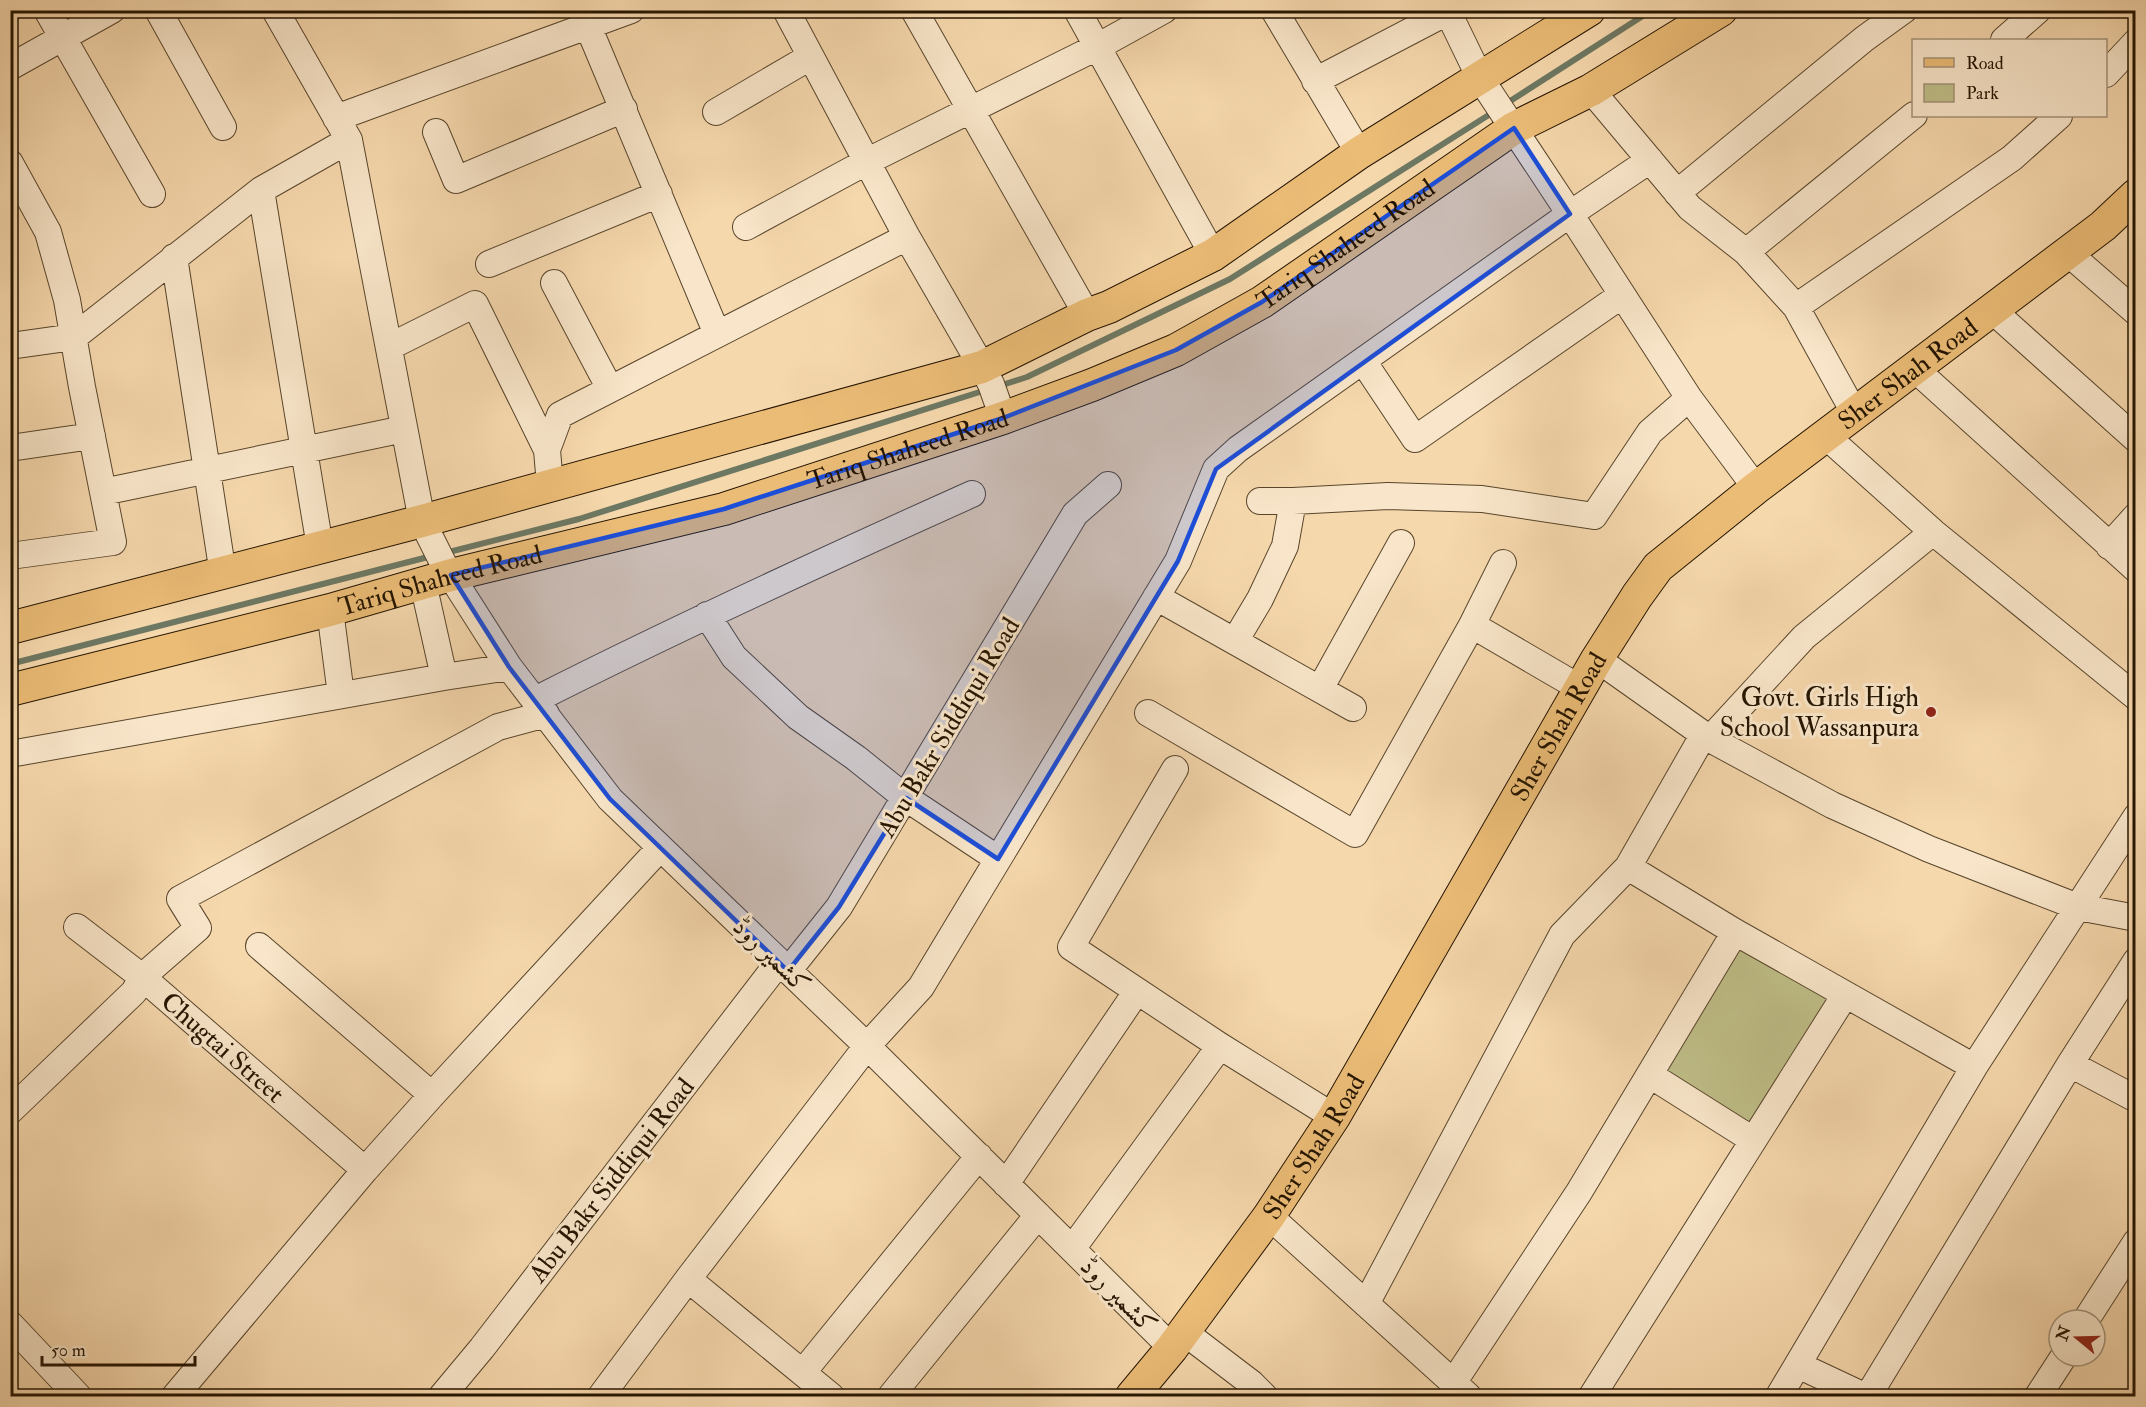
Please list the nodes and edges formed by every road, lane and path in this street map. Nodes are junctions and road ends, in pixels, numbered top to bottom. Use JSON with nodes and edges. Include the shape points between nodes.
{"nodes":[{"id":1,"x":47,"y":10,"type":"edge"},
{"id":2,"x":112,"y":10,"type":"edge"},
{"id":3,"x":158,"y":10,"type":"edge"},
{"id":4,"x":275,"y":10,"type":"edge"},
{"id":5,"x":631,"y":10,"type":"edge"},
{"id":6,"x":786,"y":10,"type":"edge"},
{"id":7,"x":914,"y":10,"type":"edge"},
{"id":8,"x":1077,"y":10,"type":"edge"},
{"id":9,"x":1164,"y":10,"type":"edge"},
{"id":10,"x":1274,"y":10,"type":"edge"},
{"id":11,"x":1588,"y":10,"type":"edge"},
{"id":12,"x":1721,"y":10,"type":"edge"},
{"id":13,"x":1904,"y":10,"type":"edge"},
{"id":14,"x":2038,"y":10,"type":"edge"},
{"id":15,"x":1449,"y":11,"type":"edge"},
{"id":16,"x":588,"y":26,"type":"junction"},
{"id":17,"x":63,"y":38,"type":"junction"},
{"id":18,"x":2005,"y":39,"type":"edge"},
{"id":19,"x":2136,"y":42,"type":"edge"},
{"id":20,"x":1097,"y":47,"type":"junction"},
{"id":21,"x":810,"y":57,"type":"junction"},
{"id":22,"x":10,"y":67,"type":"edge"},
{"id":23,"x":2107,"y":73,"type":"edge"},
{"id":24,"x":1315,"y":81,"type":"junction"},
{"id":25,"x":1482,"y":82,"type":"junction"},
{"id":26,"x":1591,"y":90,"type":"junction"},
{"id":27,"x":624,"y":109,"type":"junction"},
{"id":28,"x":970,"y":110,"type":"junction"},
{"id":29,"x":716,"y":112,"type":"dead end"},
{"id":30,"x":1912,"y":117,"type":"edge"},
{"id":31,"x":2058,"y":117,"type":"edge"},
{"id":32,"x":336,"y":118,"type":"junction"},
{"id":33,"x":1512,"y":124,"type":"junction"},
{"id":34,"x":223,"y":127,"type":"dead end"},
{"id":35,"x":436,"y":132,"type":"dead end"},
{"id":36,"x":349,"y":140,"type":"junction"},
{"id":37,"x":1359,"y":153,"type":"junction"},
{"id":38,"x":1650,"y":159,"type":"junction"},
{"id":39,"x":866,"y":162,"type":"junction"},
{"id":40,"x":10,"y":163,"type":"edge"},
{"id":41,"x":261,"y":190,"type":"junction"},
{"id":42,"x":1677,"y":193,"type":"junction"},
{"id":43,"x":152,"y":194,"type":"dead end"},
{"id":44,"x":659,"y":194,"type":"junction"},
{"id":45,"x":2136,"y":195,"type":"edge"},
{"id":46,"x":1570,"y":214,"type":"junction"},
{"id":47,"x":746,"y":227,"type":"dead end"},
{"id":48,"x":906,"y":237,"type":"junction"},
{"id":49,"x":1746,"y":252,"type":"junction"},
{"id":50,"x":2068,"y":253,"type":"junction"},
{"id":51,"x":1213,"y":255,"type":"junction"},
{"id":52,"x":174,"y":257,"type":"junction"},
{"id":53,"x":489,"y":264,"type":"dead end"},
{"id":54,"x":554,"y":283,"type":"dead end"},
{"id":55,"x":1622,"y":295,"type":"junction"},
{"id":56,"x":1796,"y":307,"type":"junction"},
{"id":57,"x":1992,"y":310,"type":"junction"},
{"id":58,"x":2136,"y":312,"type":"edge"},
{"id":59,"x":1087,"y":315,"type":"junction"},
{"id":60,"x":717,"y":334,"type":"junction"},
{"id":61,"x":74,"y":337,"type":"junction"},
{"id":62,"x":10,"y":346,"type":"edge"},
{"id":63,"x":389,"y":347,"type":"junction"},
{"id":64,"x":1363,"y":361,"type":"junction"},
{"id":65,"x":1915,"y":369,"type":"junction"},
{"id":66,"x":610,"y":389,"type":"junction"},
{"id":67,"x":993,"y":393,"type":"junction"},
{"id":68,"x":1689,"y":398,"type":"junction"},
{"id":69,"x":1855,"y":414,"type":"junction"},
{"id":70,"x":404,"y":429,"type":"junction"},
{"id":71,"x":92,"y":436,"type":"junction"},
{"id":72,"x":1826,"y":436,"type":"junction"},
{"id":73,"x":2136,"y":439,"type":"edge"},
{"id":74,"x":10,"y":448,"type":"edge"},
{"id":75,"x":304,"y":449,"type":"junction"},
{"id":76,"x":547,"y":450,"type":"junction"},
{"id":77,"x":206,"y":470,"type":"junction"},
{"id":78,"x":550,"y":485,"type":"junction"},
{"id":79,"x":1108,"y":485,"type":"dead end"},
{"id":80,"x":1756,"y":488,"type":"junction"},
{"id":81,"x":103,"y":492,"type":"junction"},
{"id":82,"x":972,"y":494,"type":"dead end"},
{"id":83,"x":1260,"y":501,"type":"dead end"},
{"id":84,"x":1293,"y":501,"type":"junction"},
{"id":85,"x":2136,"y":516,"type":"edge"},
{"id":86,"x":422,"y":520,"type":"junction"},
{"id":87,"x":1933,"y":532,"type":"junction"},
{"id":88,"x":1401,"y":543,"type":"dead end"},
{"id":89,"x":2109,"y":546,"type":"junction"},
{"id":90,"x":320,"y":547,"type":"junction"},
{"id":91,"x":10,"y":556,"type":"edge"},
{"id":92,"x":1503,"y":563,"type":"dead end"},
{"id":93,"x":2136,"y":569,"type":"edge"},
{"id":94,"x":223,"y":574,"type":"junction"},
{"id":95,"x":440,"y":574,"type":"junction"},
{"id":96,"x":1156,"y":597,"type":"junction"},
{"id":97,"x":330,"y":610,"type":"junction"},
{"id":98,"x":707,"y":615,"type":"junction"},
{"id":99,"x":1472,"y":625,"type":"junction"},
{"id":100,"x":10,"y":628,"type":"edge"},
{"id":101,"x":1235,"y":641,"type":"junction"},
{"id":102,"x":1597,"y":659,"type":"junction"},
{"id":103,"x":509,"y":667,"type":"junction"},
{"id":104,"x":444,"y":676,"type":"junction"},
{"id":105,"x":1580,"y":688,"type":"junction"},
{"id":106,"x":1320,"y":689,"type":"junction"},
{"id":107,"x":10,"y":690,"type":"edge"},
{"id":108,"x":341,"y":695,"type":"junction"},
{"id":109,"x":2136,"y":697,"type":"edge"},
{"id":110,"x":540,"y":707,"type":"junction"},
{"id":111,"x":1353,"y":708,"type":"dead end"},
{"id":112,"x":1148,"y":713,"type":"dead end"},
{"id":113,"x":1707,"y":736,"type":"junction"},
{"id":114,"x":10,"y":754,"type":"edge"},
{"id":115,"x":1175,"y":769,"type":"dead end"},
{"id":116,"x":906,"y":798,"type":"junction"},
{"id":117,"x":2136,"y":818,"type":"edge"},
{"id":118,"x":660,"y":848,"type":"junction"},
{"id":119,"x":998,"y":859,"type":"junction"},
{"id":120,"x":1628,"y":867,"type":"junction"},
{"id":121,"x":2078,"y":907,"type":"junction"},
{"id":122,"x":2136,"y":918,"type":"edge"},
{"id":123,"x":77,"y":927,"type":"dead end"},
{"id":124,"x":1736,"y":932,"type":"junction"},
{"id":125,"x":259,"y":946,"type":"dead end"},
{"id":126,"x":2135,"y":962,"type":"edge"},
{"id":127,"x":783,"y":967,"type":"junction"},
{"id":128,"x":142,"y":977,"type":"junction"},
{"id":129,"x":1137,"y":991,"type":"junction"},
{"id":130,"x":1845,"y":994,"type":"junction"},
{"id":131,"x":867,"y":1046,"type":"junction"},
{"id":132,"x":1220,"y":1046,"type":"junction"},
{"id":133,"x":2070,"y":1065,"type":"junction"},
{"id":134,"x":1974,"y":1067,"type":"junction"},
{"id":135,"x":1650,"y":1075,"type":"junction"},
{"id":136,"x":432,"y":1095,"type":"junction"},
{"id":137,"x":2136,"y":1099,"type":"edge"},
{"id":138,"x":10,"y":1111,"type":"edge"},
{"id":139,"x":1334,"y":1118,"type":"junction"},
{"id":140,"x":1753,"y":1140,"type":"junction"},
{"id":141,"x":979,"y":1156,"type":"junction"},
{"id":142,"x":365,"y":1170,"type":"junction"},
{"id":143,"x":1006,"y":1184,"type":"junction"},
{"id":144,"x":1038,"y":1215,"type":"junction"},
{"id":145,"x":1269,"y":1216,"type":"junction"},
{"id":146,"x":2136,"y":1242,"type":"edge"},
{"id":147,"x":1072,"y":1249,"type":"junction"},
{"id":148,"x":688,"y":1279,"type":"junction"},
{"id":149,"x":1366,"y":1304,"type":"junction"},
{"id":150,"x":2094,"y":1308,"type":"edge"},
{"id":151,"x":10,"y":1324,"type":"edge"},
{"id":152,"x":1178,"y":1340,"type":"junction"},
{"id":153,"x":1798,"y":1365,"type":"junction"},
{"id":154,"x":2056,"y":1368,"type":"edge"},
{"id":155,"x":803,"y":1372,"type":"junction"},
{"id":156,"x":1460,"y":1390,"type":"edge"},
{"id":157,"x":78,"y":1396,"type":"edge"},
{"id":158,"x":175,"y":1396,"type":"edge"},
{"id":159,"x":442,"y":1396,"type":"edge"},
{"id":160,"x":589,"y":1396,"type":"edge"},
{"id":161,"x":595,"y":1396,"type":"edge"},
{"id":162,"x":601,"y":1396,"type":"edge"},
{"id":163,"x":831,"y":1396,"type":"edge"},
{"id":164,"x":891,"y":1396,"type":"edge"},
{"id":165,"x":1132,"y":1396,"type":"edge"},
{"id":166,"x":1264,"y":1396,"type":"edge"},
{"id":167,"x":1592,"y":1396,"type":"edge"},
{"id":168,"x":1779,"y":1396,"type":"edge"},
{"id":169,"x":1866,"y":1396,"type":"edge"},
{"id":170,"x":2038,"y":1396,"type":"edge"}],
"edges":[{"from":1,"to":17,"type":"street"},
{"from":2,"to":17,"type":"street"},
{"from":3,"to":34,"type":"street"},
{"from":4,"to":32,"type":"street","name":"کشمیر روڈ"},
{"from":5,"to":16,"type":"street"},
{"from":6,"to":21,"type":"street"},
{"from":7,"to":28,"type":"street"},
{"from":8,"to":20,"type":"street"},
{"from":9,"to":20,"type":"street"},
{"from":10,"to":24,"type":"street"},
{"from":11,"to":25,"type":"main road","name":"Tariq Shaheed Road"},
{"from":12,"to":26,"type":"main road","name":"Tariq Shaheed Road"},
{"from":13,"to":42,"type":"street"},
{"from":14,"to":18,"type":"street"},
{"from":15,"to":24,"type":"street"},
{"from":15,"to":25,"type":"street"},
{"from":16,"to":27,"type":"street"},
{"from":16,"to":32,"type":"street"},
{"from":17,"to":22,"type":"street"},
{"from":17,"to":43,"type":"street"},
{"from":19,"to":23,"type":"street"},
{"from":20,"to":28,"type":"street"},
{"from":20,"to":51,"type":"street"},
{"from":21,"to":29,"type":"street"},
{"from":21,"to":39,"type":"street"},
{"from":24,"to":37,"type":"street"},
{"from":25,"to":33,"type":"street"},
{"from":25,"to":37,"type":"main road","name":"Tariq Shaheed Road"},
{"from":26,"to":33,"type":"main road","name":"Tariq Shaheed Road"},
{"from":26,"to":38,"type":"street"},
{"from":27,"to":35,"type":"street","via":[[456,180]]},
{"from":27,"to":44,"type":"street"},
{"from":28,"to":39,"type":"street"},
{"from":28,"to":59,"type":"street"},
{"from":30,"to":49,"type":"street"},
{"from":31,"to":56,"type":"street","via":[[2012,158]]},
{"from":32,"to":36,"type":"street","name":"کشمیر روڈ"},
{"from":33,"to":46,"type":"street"},
{"from":33,"to":67,"type":"main road","name":"Tariq Shaheed Road","via":[[1262,302],[1176,350],[1092,385]]},
{"from":36,"to":41,"type":"street"},
{"from":36,"to":63,"type":"street","name":"کشمیر روڈ"},
{"from":37,"to":51,"type":"main road","name":"Tariq Shaheed Road"},
{"from":38,"to":42,"type":"street"},
{"from":38,"to":46,"type":"street"},
{"from":39,"to":47,"type":"street"},
{"from":39,"to":48,"type":"street"},
{"from":40,"to":61,"type":"street","via":[[48,232]]},
{"from":41,"to":52,"type":"street"},
{"from":41,"to":75,"type":"street"},
{"from":42,"to":49,"type":"street"},
{"from":44,"to":53,"type":"street"},
{"from":44,"to":60,"type":"street"},
{"from":45,"to":50,"type":"main road","name":"Sher Shah Road"},
{"from":46,"to":55,"type":"street"},
{"from":46,"to":64,"type":"street"},
{"from":48,"to":60,"type":"street"},
{"from":48,"to":67,"type":"street"},
{"from":49,"to":56,"type":"street"},
{"from":50,"to":57,"type":"main road","name":"Sher Shah Road"},
{"from":50,"to":58,"type":"street"},
{"from":51,"to":59,"type":"main road","name":"Tariq Shaheed Road"},
{"from":52,"to":61,"type":"street"},
{"from":52,"to":77,"type":"street"},
{"from":54,"to":66,"type":"street"},
{"from":55,"to":64,"type":"street","via":[[1415,439]]},
{"from":55,"to":68,"type":"street"},
{"from":56,"to":69,"type":"street"},
{"from":57,"to":65,"type":"main road","name":"Sher Shah Road"},
{"from":57,"to":73,"type":"street"},
{"from":59,"to":67,"type":"main road","name":"Tariq Shaheed Road"},
{"from":60,"to":66,"type":"street"},
{"from":61,"to":62,"type":"street"},
{"from":61,"to":71,"type":"street"},
{"from":63,"to":70,"type":"street","name":"کشمیر روڈ"},
{"from":63,"to":76,"type":"street","via":[[475,304]]},
{"from":64,"to":96,"type":"street","via":[[1238,449],[1216,469],[1178,561]]},
{"from":65,"to":69,"type":"main road","name":"Sher Shah Road"},
{"from":65,"to":89,"type":"street"},
{"from":66,"to":76,"type":"street","via":[[560,415]]},
{"from":67,"to":78,"type":"main road","name":"Tariq Shaheed Road"},
{"from":67,"to":95,"type":"main road","name":"Tariq Shaheed Road","via":[[724,509]]},
{"from":68,"to":80,"type":"street"},
{"from":68,"to":84,"type":"street","via":[[1650,432],[1594,516],[1482,499],[1388,496]]},
{"from":69,"to":72,"type":"main road","name":"Sher Shah Road"},
{"from":70,"to":75,"type":"street"},
{"from":70,"to":86,"type":"street","name":"کشمیر روڈ"},
{"from":71,"to":74,"type":"street"},
{"from":71,"to":81,"type":"street"},
{"from":72,"to":80,"type":"main road","name":"Sher Shah Road"},
{"from":72,"to":87,"type":"street"},
{"from":75,"to":77,"type":"street"},
{"from":75,"to":90,"type":"street"},
{"from":76,"to":78,"type":"street"},
{"from":77,"to":81,"type":"street"},
{"from":77,"to":94,"type":"street"},
{"from":78,"to":86,"type":"main road","name":"Tariq Shaheed Road"},
{"from":79,"to":116,"type":"street","name":"Abu Bakr Siddiqui Road","via":[[1075,514]]},
{"from":80,"to":102,"type":"main road","name":"Sher Shah Road","via":[[1658,567]]},
{"from":81,"to":91,"type":"street","via":[[113,542]]},
{"from":82,"to":98,"type":"street"},
{"from":83,"to":84,"type":"street"},
{"from":84,"to":101,"type":"street","via":[[1285,546]]},
{"from":85,"to":89,"type":"street"},
{"from":86,"to":90,"type":"main road","name":"Tariq Shaheed Road"},
{"from":86,"to":95,"type":"street","name":"کشمیر روڈ"},
{"from":87,"to":109,"type":"street"},
{"from":87,"to":113,"type":"street","via":[[1804,637]]},
{"from":88,"to":106,"type":"street"},
{"from":89,"to":93,"type":"street"},
{"from":90,"to":94,"type":"main road","name":"Tariq Shaheed Road"},
{"from":92,"to":99,"type":"street"},
{"from":94,"to":100,"type":"main road","name":"Tariq Shaheed Road"},
{"from":95,"to":97,"type":"main road","name":"Tariq Shaheed Road"},
{"from":95,"to":103,"type":"street","name":"کشمیر روڈ"},
{"from":95,"to":104,"type":"street"},
{"from":96,"to":101,"type":"street"},
{"from":96,"to":119,"type":"street"},
{"from":97,"to":107,"type":"main road","name":"Tariq Shaheed Road"},
{"from":97,"to":108,"type":"street"},
{"from":98,"to":110,"type":"street"},
{"from":98,"to":116,"type":"street","via":[[734,657],[798,717]]},
{"from":99,"to":105,"type":"street"},
{"from":99,"to":112,"type":"street","via":[[1355,834]]},
{"from":101,"to":106,"type":"street"},
{"from":102,"to":105,"type":"main road","name":"Sher Shah Road"},
{"from":102,"to":113,"type":"street"},
{"from":103,"to":104,"type":"street"},
{"from":103,"to":110,"type":"street","name":"کشمیر روڈ"},
{"from":104,"to":108,"type":"street"},
{"from":105,"to":139,"type":"main road","name":"Sher Shah Road"},
{"from":106,"to":111,"type":"street"},
{"from":108,"to":114,"type":"street"},
{"from":110,"to":118,"type":"street","name":"کشمیر روڈ","via":[[610,799]]},
{"from":110,"to":128,"type":"street","via":[[180,899],[198,928]]},
{"from":113,"to":120,"type":"street"},
{"from":113,"to":121,"type":"street","via":[[1843,810],[1929,849]]},
{"from":115,"to":129,"type":"street","via":[[1071,946]]},
{"from":116,"to":119,"type":"street"},
{"from":116,"to":127,"type":"street","name":"Abu Bakr Siddiqui Road","via":[[839,907]]},
{"from":117,"to":121,"type":"street"},
{"from":118,"to":127,"type":"street","name":"کشمیر روڈ"},
{"from":118,"to":136,"type":"street"},
{"from":119,"to":131,"type":"street","via":[[921,987]]},
{"from":120,"to":124,"type":"street"},
{"from":120,"to":149,"type":"street","via":[[1562,935]]},
{"from":121,"to":122,"type":"street"},
{"from":121,"to":134,"type":"street"},
{"from":123,"to":128,"type":"street","name":"Chugtai Street"},
{"from":124,"to":130,"type":"street"},
{"from":124,"to":135,"type":"street"},
{"from":125,"to":136,"type":"street"},
{"from":126,"to":133,"type":"street"},
{"from":127,"to":131,"type":"street","name":"کشمیر روڈ"},
{"from":127,"to":159,"type":"street","name":"Abu Bakr Siddiqui Road"},
{"from":128,"to":138,"type":"street","via":[[134,992]]},
{"from":128,"to":142,"type":"street","name":"Chugtai Street"},
{"from":129,"to":132,"type":"street"},
{"from":129,"to":143,"type":"street"},
{"from":130,"to":134,"type":"street"},
{"from":130,"to":140,"type":"street"},
{"from":131,"to":141,"type":"street","name":"کشمیر روڈ"},
{"from":131,"to":148,"type":"street"},
{"from":132,"to":139,"type":"street"},
{"from":132,"to":147,"type":"street"},
{"from":133,"to":137,"type":"street"},
{"from":133,"to":169,"type":"street"},
{"from":134,"to":153,"type":"street"},
{"from":135,"to":140,"type":"street"},
{"from":135,"to":156,"type":"street"},
{"from":136,"to":142,"type":"street"},
{"from":139,"to":145,"type":"main road","name":"Sher Shah Road"},
{"from":140,"to":167,"type":"street"},
{"from":141,"to":143,"type":"street","name":"کشمیر روڈ"},
{"from":141,"to":155,"type":"street"},
{"from":142,"to":158,"type":"street"},
{"from":143,"to":144,"type":"street","name":"کشمیر روڈ"},
{"from":144,"to":147,"type":"street","name":"کشمیر روڈ"},
{"from":144,"to":164,"type":"street"},
{"from":145,"to":149,"type":"street"},
{"from":145,"to":152,"type":"main road","name":"Sher Shah Road"},
{"from":146,"to":150,"type":"street"},
{"from":147,"to":152,"type":"street","name":"کشمیر روڈ"},
{"from":148,"to":155,"type":"street"},
{"from":148,"to":162,"type":"street"},
{"from":149,"to":156,"type":"street"},
{"from":151,"to":157,"type":"street"},
{"from":152,"to":165,"type":"main road","name":"Sher Shah Road"},
{"from":152,"to":166,"type":"street","name":"کشمیر روڈ","via":[[1251,1383]]},
{"from":153,"to":168,"type":"street"},
{"from":153,"to":169,"type":"street"},
{"from":154,"to":170,"type":"street"},
{"from":155,"to":163,"type":"street"},
{"from":160,"to":161,"type":"street"}]}
